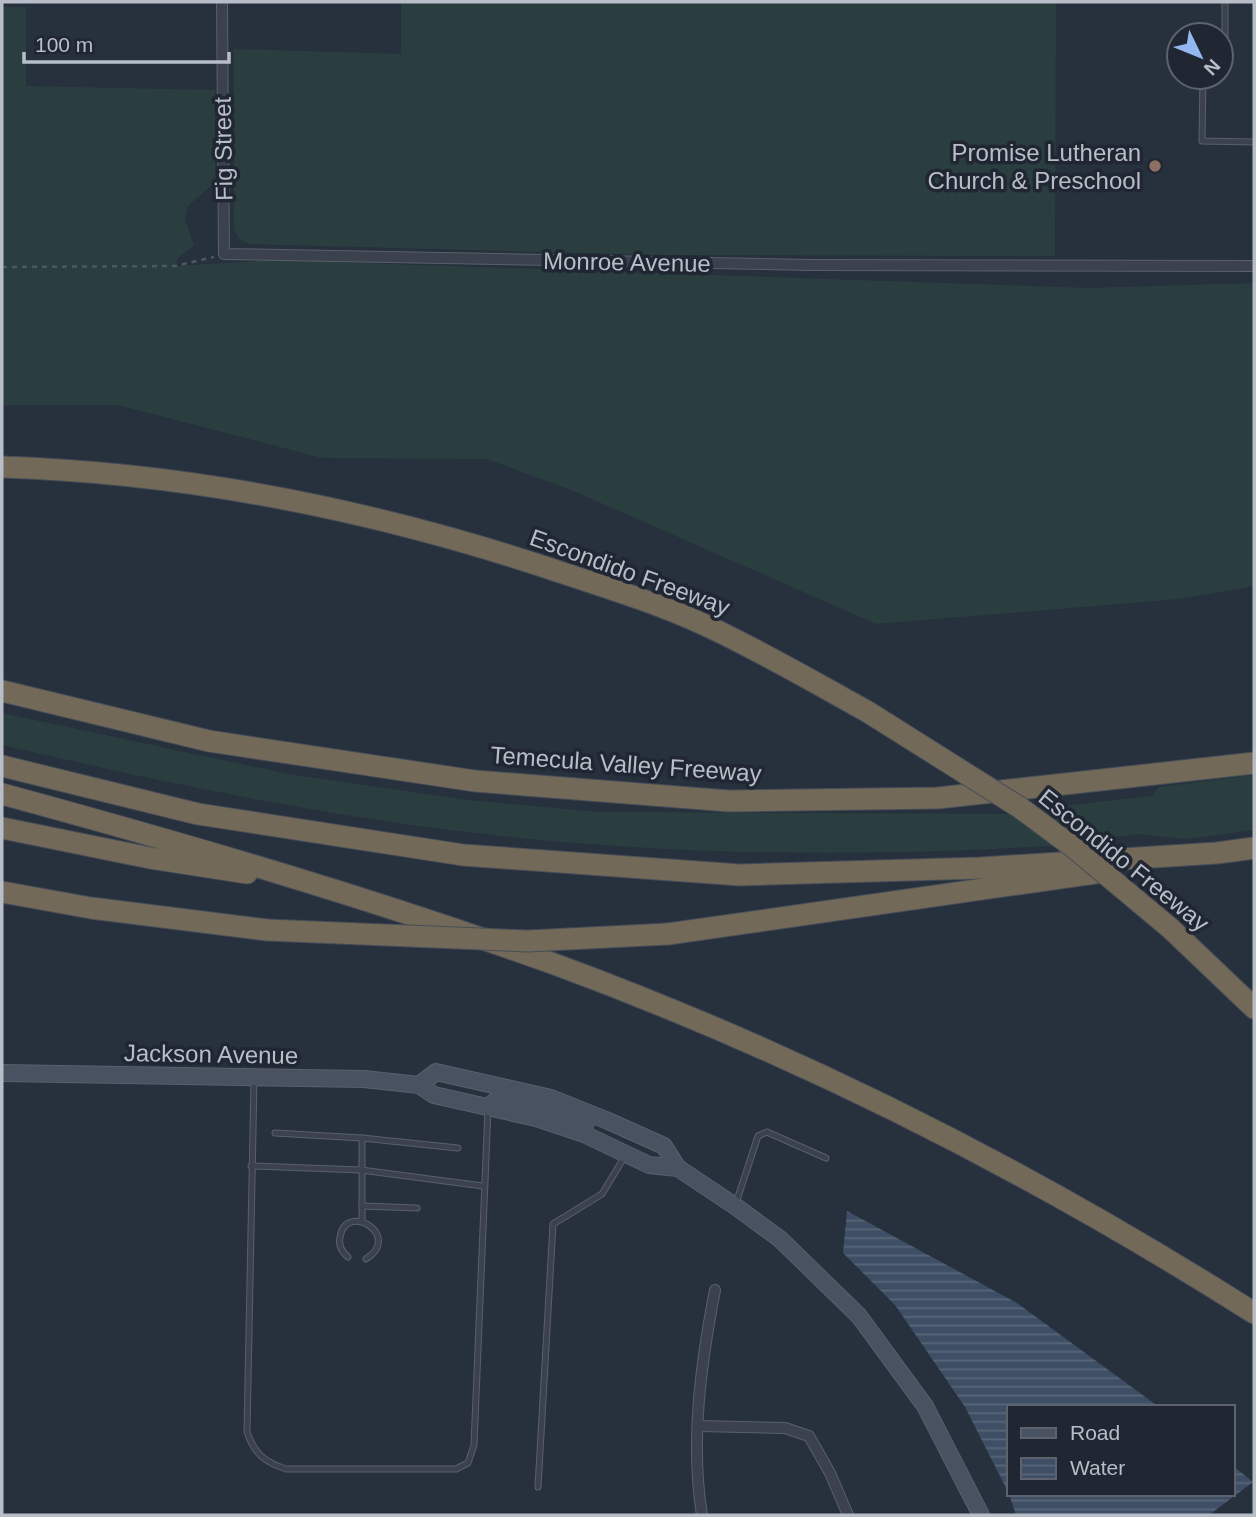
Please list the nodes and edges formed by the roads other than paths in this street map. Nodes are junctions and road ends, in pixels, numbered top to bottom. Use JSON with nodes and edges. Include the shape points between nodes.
{"nodes":[{"id":1,"x":222,"y":2,"type":"edge"},
{"id":2,"x":1225,"y":2,"type":"edge"},
{"id":3,"x":1225,"y":21,"type":"edge"},
{"id":4,"x":1203,"y":91,"type":"edge"},
{"id":5,"x":1254,"y":142,"type":"edge"},
{"id":6,"x":225,"y":254,"type":"joint"},
{"id":7,"x":1254,"y":266,"type":"edge"},
{"id":8,"x":2,"y":467,"type":"edge"},
{"id":9,"x":2,"y":691,"type":"edge"},
{"id":10,"x":1254,"y":763,"type":"edge"},
{"id":11,"x":2,"y":766,"type":"edge"},
{"id":12,"x":2,"y":794,"type":"edge"},
{"id":13,"x":2,"y":828,"type":"edge"},
{"id":14,"x":1254,"y":848,"type":"edge"},
{"id":15,"x":1217,"y":853,"type":"junction"},
{"id":16,"x":314,"y":884,"type":"junction"},
{"id":17,"x":2,"y":892,"type":"edge"},
{"id":18,"x":1254,"y":1008,"type":"edge"},
{"id":19,"x":2,"y":1073,"type":"edge"},
{"id":20,"x":254,"y":1077,"type":"junction"},
{"id":21,"x":419,"y":1085,"type":"junction"},
{"id":22,"x":489,"y":1106,"type":"junction"},
{"id":23,"x":632,"y":1131,"type":"junction"},
{"id":24,"x":275,"y":1133,"type":"dead end"},
{"id":25,"x":362,"y":1138,"type":"junction"},
{"id":26,"x":458,"y":1148,"type":"dead end"},
{"id":27,"x":626,"y":1153,"type":"junction"},
{"id":28,"x":826,"y":1158,"type":"dead end"},
{"id":29,"x":251,"y":1166,"type":"junction"},
{"id":30,"x":678,"y":1168,"type":"junction"},
{"id":31,"x":361,"y":1170,"type":"junction"},
{"id":32,"x":483,"y":1186,"type":"junction"},
{"id":33,"x":362,"y":1206,"type":"junction"},
{"id":34,"x":735,"y":1206,"type":"junction"},
{"id":35,"x":417,"y":1208,"type":"dead end"},
{"id":36,"x":362,"y":1221,"type":"junction"},
{"id":37,"x":348,"y":1257,"type":"dead end"},
{"id":38,"x":366,"y":1259,"type":"dead end"},
{"id":39,"x":715,"y":1290,"type":"dead end"},
{"id":40,"x":1254,"y":1312,"type":"edge"},
{"id":41,"x":699,"y":1426,"type":"junction"},
{"id":42,"x":538,"y":1487,"type":"dead end"},
{"id":43,"x":702,"y":1515,"type":"edge"},
{"id":44,"x":848,"y":1515,"type":"edge"},
{"id":45,"x":981,"y":1515,"type":"edge"}],
"edges":[{"from":1,"to":6,"type":"street","name":"Fig Street"},
{"from":2,"to":3,"type":"lane"},
{"from":4,"to":5,"type":"lane","via":[[1202,141]]},
{"from":6,"to":7,"type":"street","name":"Monroe Avenue","via":[[812,265]]},
{"from":8,"to":18,"type":"highway","name":"Escondido Freeway","bridge":true,"via":[[222,487],[440,534],[638,598],[703,624],[868,712],[1019,807],[1170,928]]},
{"from":9,"to":10,"type":"highway","name":"Temecula Valley Freeway","via":[[209,741],[461,779],[729,800],[938,799]]},
{"from":11,"to":15,"type":"highway","via":[[198,814],[463,855],[740,875],[980,868]]},
{"from":12,"to":16,"type":"highway"},
{"from":13,"to":16,"type":"highway","via":[[150,859]]},
{"from":14,"to":15,"type":"highway"},
{"from":15,"to":17,"type":"highway","bridge":true,"via":[[1023,886],[668,934],[528,941],[267,930]]},
{"from":16,"to":40,"type":"highway","via":[[558,966],[881,1103],[1047,1189]]},
{"from":19,"to":20,"type":"main road","name":"Jackson Avenue"},
{"from":20,"to":21,"type":"main road","name":"Jackson Avenue"},
{"from":20,"to":29,"type":"lane"},
{"from":21,"to":22,"type":"main road","name":"Jackson Avenue","via":[[434,1095]]},
{"from":21,"to":23,"type":"main road","name":"Jackson Avenue","via":[[436,1072],[495,1083],[551,1098]]},
{"from":22,"to":23,"type":"main road","via":[[499,1098],[511,1098],[610,1133]]},
{"from":22,"to":27,"type":"main road","name":"Jackson Avenue","via":[[572,1130]]},
{"from":22,"to":32,"type":"lane"},
{"from":23,"to":30,"type":"main road","name":"Jackson Avenue","via":[[664,1146]]},
{"from":24,"to":25,"type":"lane"},
{"from":25,"to":26,"type":"lane"},
{"from":25,"to":31,"type":"lane"},
{"from":27,"to":30,"type":"main road","name":"Jackson Avenue","via":[[649,1165]]},
{"from":27,"to":42,"type":"lane","via":[[602,1194],[553,1224]]},
{"from":28,"to":34,"type":"lane","via":[[767,1132],[758,1136]]},
{"from":29,"to":31,"type":"lane"},
{"from":29,"to":32,"type":"lane","via":[[247,1432],[252,1448],[268,1464],[286,1469],[456,1469],[468,1463],[474,1445]]},
{"from":30,"to":34,"type":"main road","name":"Jackson Avenue"},
{"from":31,"to":32,"type":"lane"},
{"from":31,"to":33,"type":"lane"},
{"from":33,"to":35,"type":"lane"},
{"from":33,"to":36,"type":"lane"},
{"from":34,"to":45,"type":"main road","name":"Jackson Avenue","via":[[780,1239],[859,1316],[925,1406]]},
{"from":36,"to":37,"type":"lane","via":[[349,1224],[340,1234],[340,1247]]},
{"from":36,"to":38,"type":"lane","via":[[373,1227],[378,1238]]},
{"from":39,"to":41,"type":"street","via":[[701,1363]]},
{"from":41,"to":43,"type":"street","via":[[697,1488]]},
{"from":41,"to":44,"type":"street","via":[[785,1428],[809,1436]]}]}
